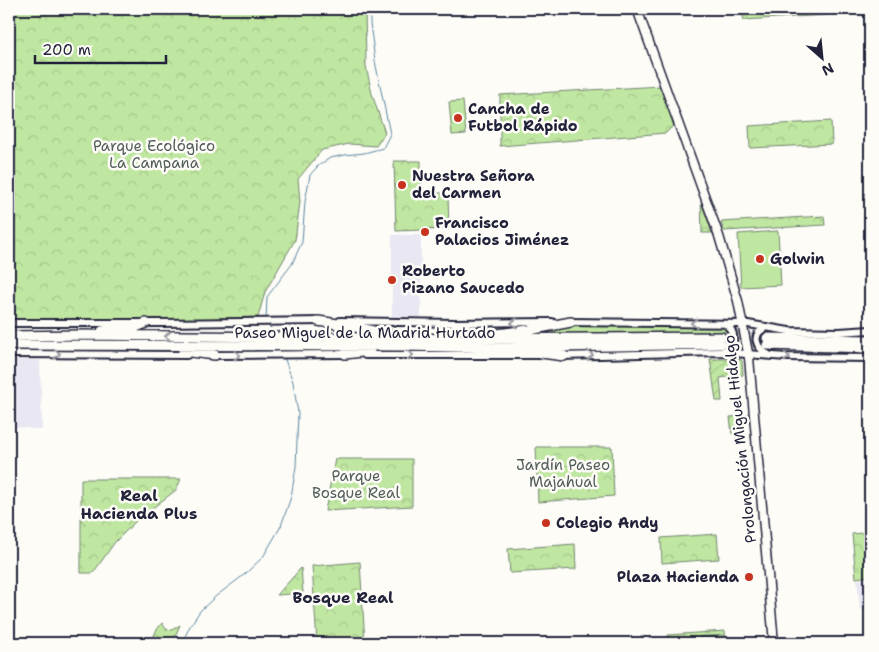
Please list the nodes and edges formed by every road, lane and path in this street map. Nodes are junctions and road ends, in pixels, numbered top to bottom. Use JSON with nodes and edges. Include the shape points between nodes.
{"nodes":[{"id":1,"x":637,"y":9,"type":"edge"},
{"id":2,"x":318,"y":321,"type":"junction"},
{"id":3,"x":571,"y":322,"type":"junction"},
{"id":4,"x":9,"y":323,"type":"edge"},
{"id":5,"x":146,"y":323,"type":"junction"},
{"id":6,"x":722,"y":323,"type":"junction"},
{"id":7,"x":743,"y":324,"type":"junction"},
{"id":8,"x":767,"y":327,"type":"junction"},
{"id":9,"x":870,"y":330,"type":"edge"},
{"id":10,"x":81,"y":335,"type":"junction"},
{"id":11,"x":9,"y":336,"type":"edge"},
{"id":12,"x":411,"y":339,"type":"junction"},
{"id":13,"x":478,"y":339,"type":"junction"},
{"id":14,"x":870,"y":340,"type":"edge"},
{"id":15,"x":721,"y":345,"type":"junction"},
{"id":16,"x":9,"y":346,"type":"edge"},
{"id":17,"x":138,"y":346,"type":"junction"},
{"id":18,"x":401,"y":346,"type":"junction"},
{"id":19,"x":504,"y":348,"type":"junction"},
{"id":20,"x":870,"y":348,"type":"edge"},
{"id":21,"x":276,"y":350,"type":"junction"},
{"id":22,"x":9,"y":354,"type":"edge"},
{"id":23,"x":345,"y":354,"type":"junction"},
{"id":24,"x":748,"y":354,"type":"junction"},
{"id":25,"x":215,"y":355,"type":"junction"},
{"id":26,"x":564,"y":356,"type":"junction"},
{"id":27,"x":770,"y":356,"type":"junction"},
{"id":28,"x":870,"y":358,"type":"edge"},
{"id":29,"x":774,"y":643,"type":"edge"}],
"edges":[{"from":1,"to":7,"type":"main road","name":"Prolongación Miguel Hidalgo","via":[[719,236]]},
{"from":3,"to":2,"type":"street","one_way":true},
{"from":2,"to":5,"type":"street"},
{"from":2,"to":12,"type":"highway"},
{"from":6,"to":3,"type":"street","one_way":true},
{"from":3,"to":13,"type":"highway","via":[[490,334]]},
{"from":4,"to":5,"type":"street"},
{"from":5,"to":10,"type":"highway"},
{"from":6,"to":7,"type":"street"},
{"from":6,"to":15,"type":"street","via":[[731,329],[733,341],[727,350]]},
{"from":7,"to":8,"type":"street"},
{"from":7,"to":24,"type":"main road","name":"Prolongación Miguel Hidalgo"},
{"from":8,"to":9,"type":"street","via":[[790,331]]},
{"from":8,"to":27,"type":"street","via":[[761,329],[756,340],[763,352]]},
{"from":10,"to":11,"type":"highway","name":"Paseo Miguel de la Madrid Hurtado"},
{"from":12,"to":10,"type":"highway","name":"Paseo Miguel de la Madrid Hurtado","one_way":true},
{"from":12,"to":13,"type":"highway","name":"Paseo Miguel de la Madrid Hurtado"},
{"from":13,"to":15,"type":"highway","name":"Paseo Miguel de la Madrid Hurtado"},
{"from":14,"to":20,"type":"highway","via":[[767,342]]},
{"from":15,"to":19,"type":"highway","name":"Paseo Miguel de la Madrid Hurtado"},
{"from":15,"to":24,"type":"street"},
{"from":26,"to":15,"type":"street","one_way":true},
{"from":16,"to":17,"type":"highway","name":"Paseo Miguel de la Madrid Hurtado"},
{"from":17,"to":21,"type":"highway","name":"Paseo Miguel de la Madrid Hurtado"},
{"from":17,"to":25,"type":"highway"},
{"from":18,"to":19,"type":"highway","name":"Paseo Miguel de la Madrid Hurtado"},
{"from":18,"to":21,"type":"highway","name":"Paseo Miguel de la Madrid Hurtado","via":[[286,346]]},
{"from":18,"to":23,"type":"highway"},
{"from":19,"to":26,"type":"highway"},
{"from":21,"to":23,"type":"street","via":[[291,354]]},
{"from":25,"to":21,"type":"street","one_way":true},
{"from":22,"to":25,"type":"street","one_way":true},
{"from":23,"to":26,"type":"street","one_way":true},
{"from":24,"to":27,"type":"street"},
{"from":24,"to":29,"type":"main road","name":"Prolongación Miguel Hidalgo"},
{"from":27,"to":28,"type":"street","one_way":true}]}
